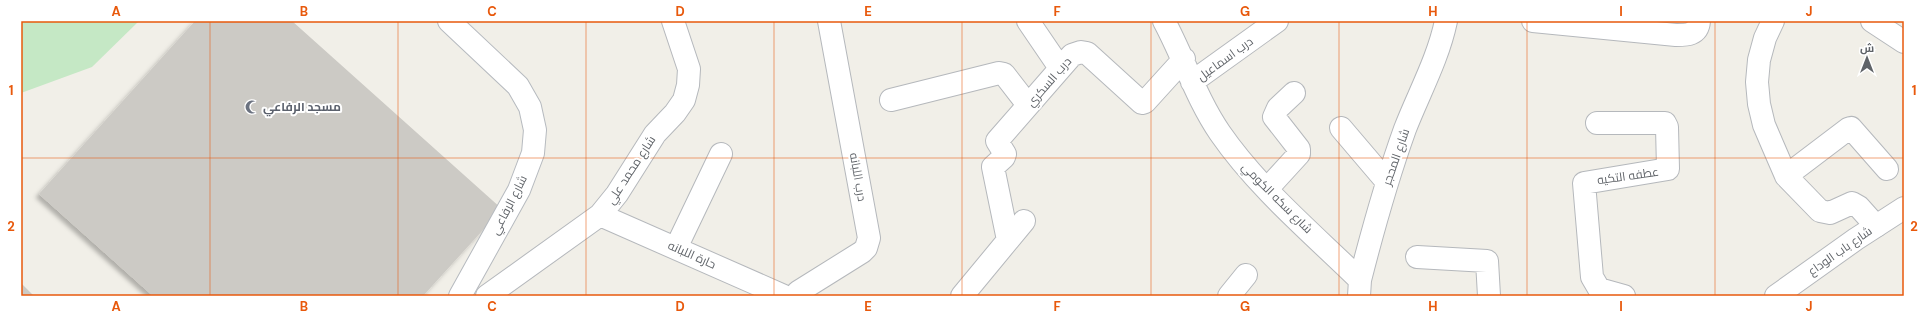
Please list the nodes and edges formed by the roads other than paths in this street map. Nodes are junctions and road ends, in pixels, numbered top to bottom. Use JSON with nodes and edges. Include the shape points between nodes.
{"nodes":[{"id":1,"x":449,"y":21,"type":"edge"},
{"id":2,"x":673,"y":21,"type":"edge"},
{"id":3,"x":830,"y":21,"type":"edge"},
{"id":4,"x":1028,"y":21,"type":"edge"},
{"id":5,"x":1164,"y":21,"type":"edge"},
{"id":6,"x":1277,"y":21,"type":"edge"},
{"id":7,"x":1446,"y":21,"type":"edge"},
{"id":8,"x":1533,"y":21,"type":"edge"},
{"id":9,"x":1699,"y":21,"type":"edge"},
{"id":10,"x":1773,"y":21,"type":"edge"},
{"id":11,"x":1872,"y":21,"type":"edge"},
{"id":12,"x":1904,"y":42,"type":"edge"},
{"id":13,"x":1184,"y":59,"type":"junction"},
{"id":14,"x":1060,"y":68,"type":"junction"},
{"id":15,"x":1192,"y":82,"type":"junction"},
{"id":16,"x":1294,"y":93,"type":"dead end"},
{"id":17,"x":891,"y":100,"type":"dead end"},
{"id":18,"x":1028,"y":105,"type":"junction"},
{"id":19,"x":1597,"y":123,"type":"dead end"},
{"id":20,"x":1341,"y":128,"type":"dead end"},
{"id":21,"x":721,"y":154,"type":"dead end"},
{"id":22,"x":1887,"y":169,"type":"dead end"},
{"id":23,"x":1786,"y":176,"type":"junction"},
{"id":24,"x":1387,"y":182,"type":"junction"},
{"id":25,"x":1267,"y":189,"type":"junction"},
{"id":26,"x":1904,"y":208,"type":"edge"},
{"id":27,"x":600,"y":215,"type":"junction"},
{"id":28,"x":1024,"y":221,"type":"dead end"},
{"id":29,"x":1876,"y":226,"type":"junction"},
{"id":30,"x":1008,"y":240,"type":"junction"},
{"id":31,"x":676,"y":248,"type":"junction"},
{"id":32,"x":1417,"y":257,"type":"dead end"},
{"id":33,"x":1246,"y":275,"type":"dead end"},
{"id":34,"x":1359,"y":288,"type":"edge"},
{"id":35,"x":460,"y":296,"type":"edge"},
{"id":36,"x":487,"y":296,"type":"edge"},
{"id":37,"x":784,"y":296,"type":"edge"},
{"id":38,"x":796,"y":296,"type":"edge"},
{"id":39,"x":962,"y":296,"type":"edge"},
{"id":40,"x":1228,"y":296,"type":"edge"},
{"id":41,"x":1489,"y":296,"type":"edge"},
{"id":42,"x":1624,"y":296,"type":"edge"},
{"id":43,"x":1776,"y":296,"type":"edge"}],
"edges":[{"from":1,"to":35,"type":"street","name":"شارع الرفاعي","via":[[518,86],[530,107],[534,130],[533,153],[519,190]]},
{"from":2,"to":27,"type":"street","name":"شارع محمد علي","via":[[689,69],[684,100],[655,134],[617,194]]},
{"from":3,"to":38,"type":"street","name":"درب اللبانه","via":[[869,238],[862,252],[798,292]]},
{"from":4,"to":14,"type":"street"},
{"from":5,"to":13,"type":"street","name":"شارع سكه الكومي"},
{"from":6,"to":15,"type":"street","name":"درب اسماعيل"},
{"from":7,"to":24,"type":"street","name":"شارع المحجر","via":[[1443,37]]},
{"from":8,"to":9,"type":"street","via":[[1691,35],[1696,31]]},
{"from":10,"to":23,"type":"street","via":[[1759,60],[1757,82],[1764,125]]},
{"from":11,"to":12,"type":"street"},
{"from":13,"to":14,"type":"street","name":"درب السكري","via":[[1142,103],[1087,53],[1072,55]]},
{"from":13,"to":15,"type":"street","name":"شارع سكه الكومي"},
{"from":14,"to":18,"type":"street","name":"درب السكري"},
{"from":15,"to":25,"type":"street","name":"شارع سكه الكومي","via":[[1219,132],[1246,168]]},
{"from":16,"to":25,"type":"street","via":[[1278,108],[1274,117],[1299,150],[1299,154]]},
{"from":17,"to":18,"type":"street","via":[[999,73],[1004,74]]},
{"from":18,"to":30,"type":"street","name":"درب السكري","via":[[997,141],[1005,154],[993,166]]},
{"from":19,"to":42,"type":"street","name":"عطفه التكيه","via":[[1665,123],[1667,126],[1668,169],[1584,183],[1592,277],[1599,289]]},
{"from":20,"to":24,"type":"street"},
{"from":21,"to":31,"type":"street"},
{"from":22,"to":23,"type":"street","via":[[1851,128]]},
{"from":23,"to":29,"type":"street","via":[[1820,211],[1830,213],[1852,203]]},
{"from":24,"to":34,"type":"street","name":"شارع المحجر"},
{"from":25,"to":34,"type":"street","name":"شارع سكه الكومي"},
{"from":26,"to":29,"type":"street","name":"شارع باب الوداع"},
{"from":27,"to":31,"type":"street","name":"حارة اللبانه"},
{"from":27,"to":36,"type":"street","name":"شارع محمد علي"},
{"from":28,"to":30,"type":"street"},
{"from":29,"to":43,"type":"street","name":"شارع باب الوداع"},
{"from":30,"to":39,"type":"street"},
{"from":31,"to":37,"type":"street","name":"حارة اللبانه"},
{"from":32,"to":41,"type":"street","via":[[1488,261]]},
{"from":33,"to":40,"type":"street"}]}
